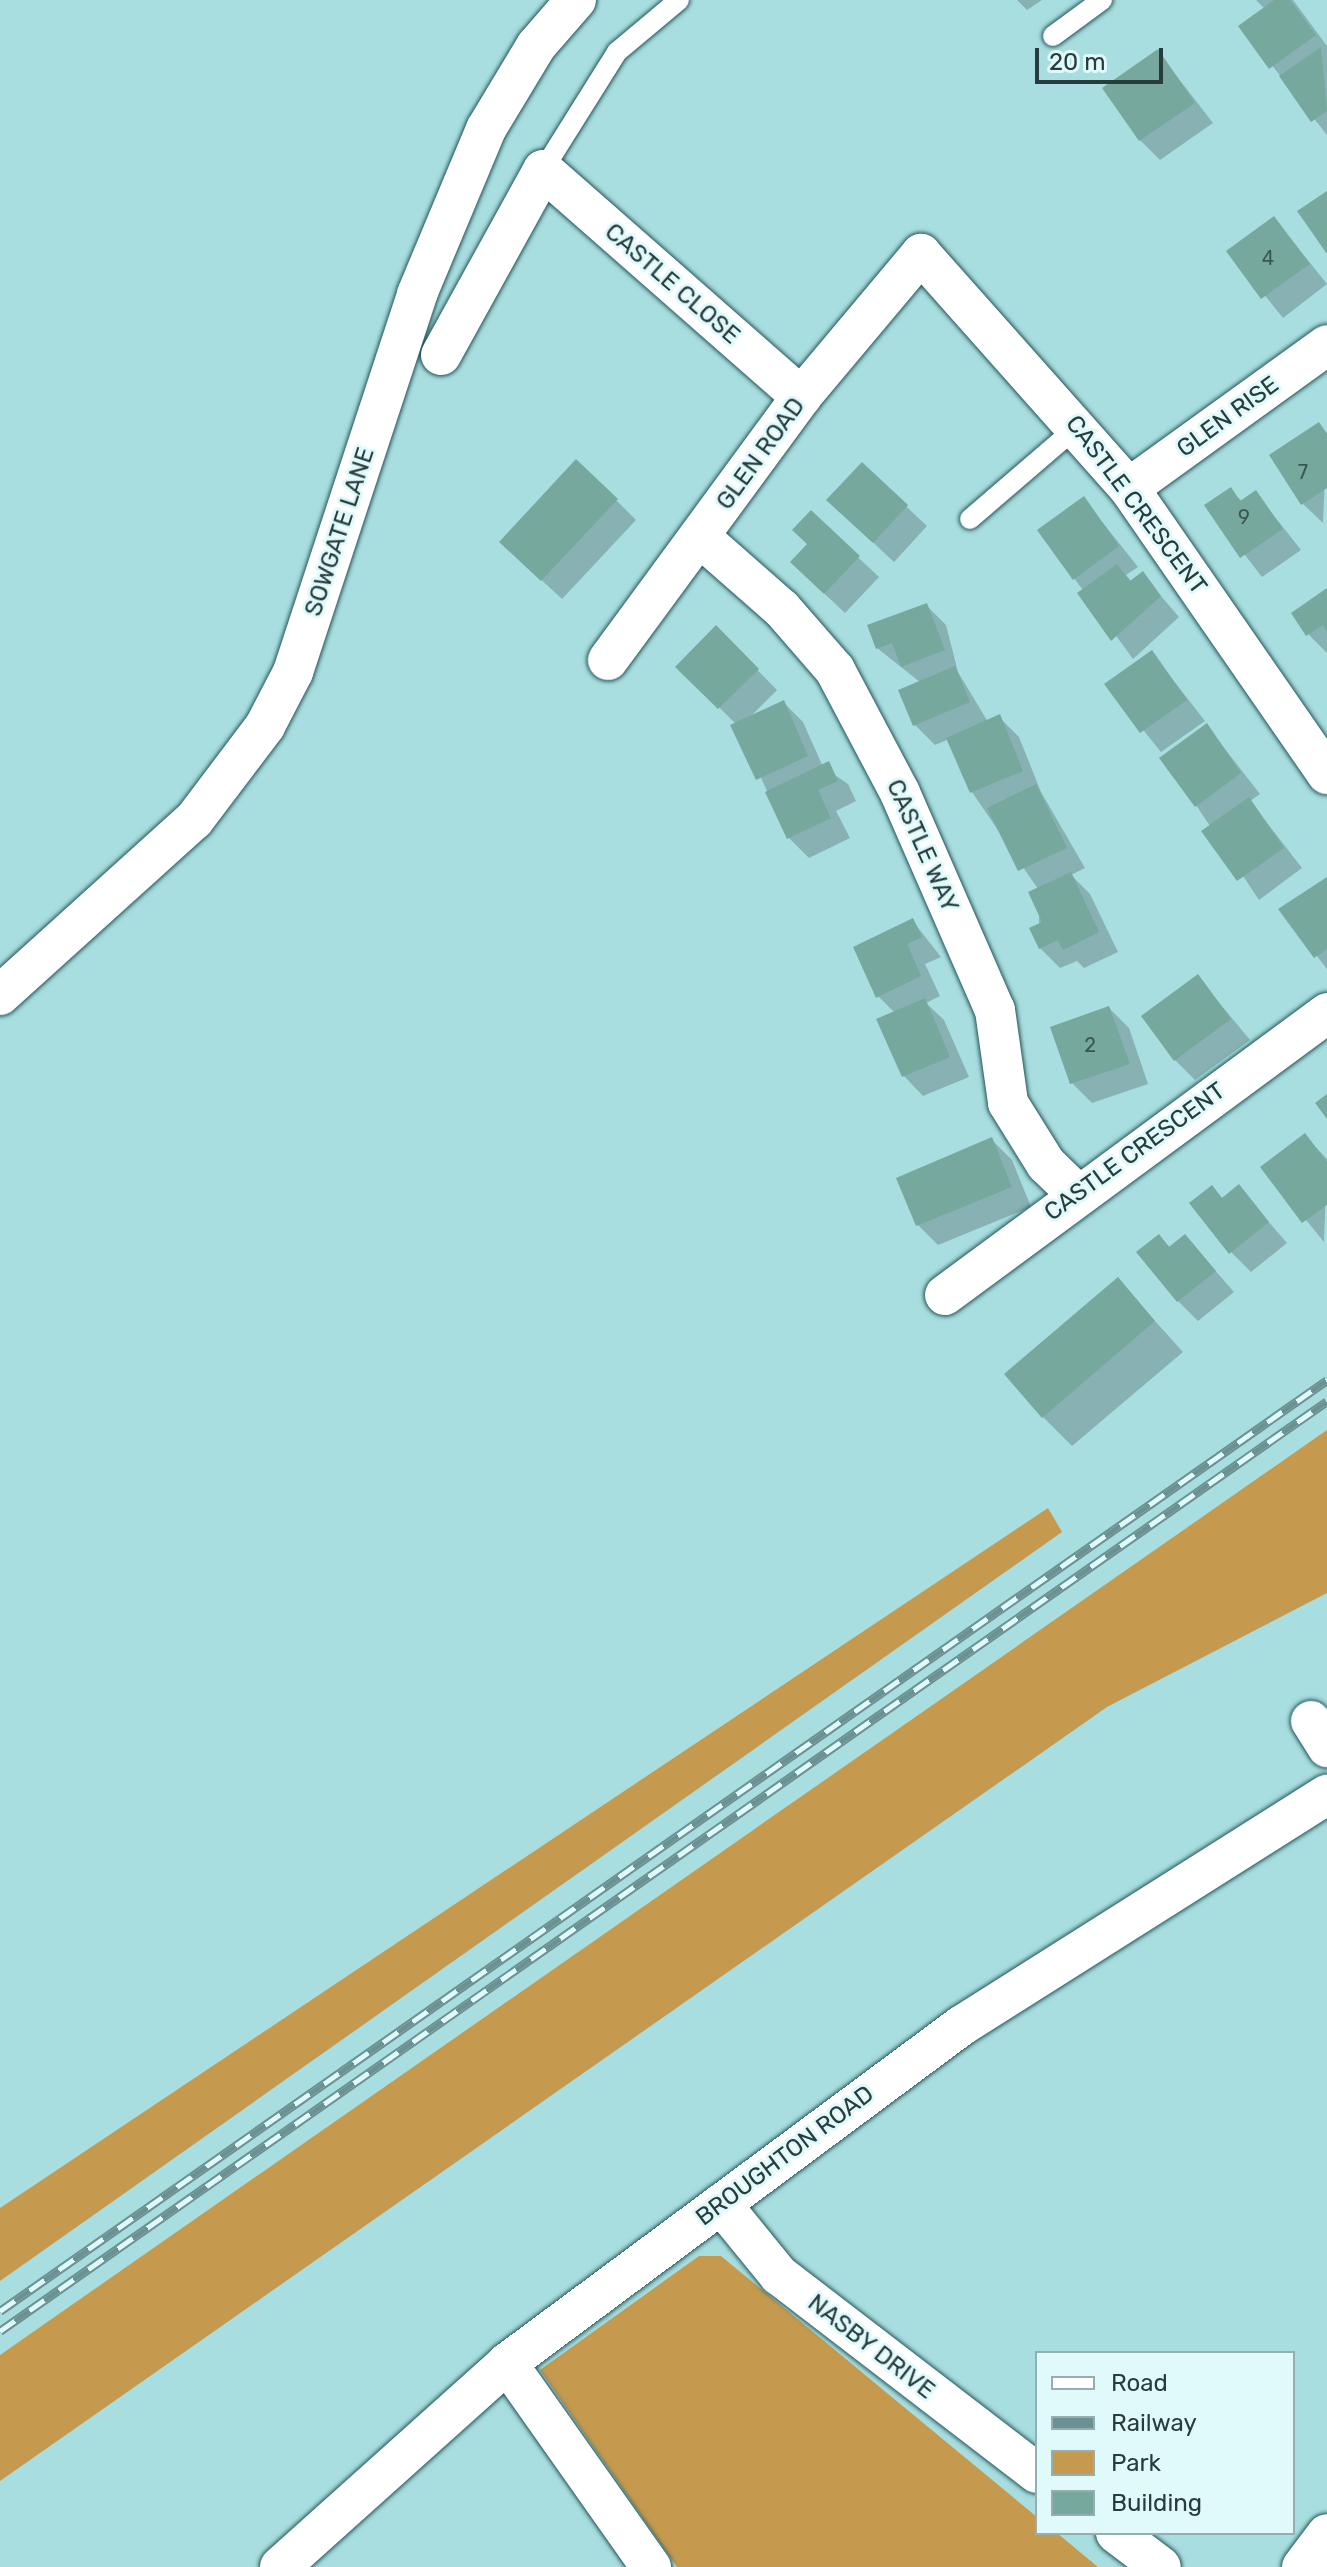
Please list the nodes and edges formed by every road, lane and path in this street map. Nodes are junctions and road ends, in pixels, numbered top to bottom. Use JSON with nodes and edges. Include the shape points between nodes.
{"nodes":[{"id":1,"x":576,"y":0,"type":"edge"},
{"id":2,"x":679,"y":0,"type":"edge"},
{"id":3,"x":1102,"y":0,"type":"edge"},
{"id":4,"x":1053,"y":36,"type":"dead end"},
{"id":5,"x":543,"y":170,"type":"junction"},
{"id":6,"x":921,"y":254,"type":"joint"},
{"id":7,"x":1327,"y":345,"type":"edge"},
{"id":8,"x":441,"y":355,"type":"dead end"},
{"id":9,"x":801,"y":397,"type":"junction"},
{"id":10,"x":1078,"y":426,"type":"junction"},
{"id":11,"x":1129,"y":488,"type":"junction"},
{"id":12,"x":970,"y":519,"type":"dead end"},
{"id":13,"x":700,"y":537,"type":"junction"},
{"id":14,"x":608,"y":660,"type":"dead end"},
{"id":15,"x":1327,"y":774,"type":"edge"},
{"id":16,"x":0,"y":995,"type":"edge"},
{"id":17,"x":1327,"y":1013,"type":"edge"},
{"id":18,"x":1076,"y":1193,"type":"junction"},
{"id":19,"x":945,"y":1295,"type":"dead end"},
{"id":20,"x":1327,"y":1795,"type":"edge"},
{"id":21,"x":721,"y":2204,"type":"junction"},
{"id":22,"x":507,"y":2363,"type":"junction"},
{"id":23,"x":1035,"y":2471,"type":"edge"},
{"id":24,"x":1327,"y":2534,"type":"edge"},
{"id":25,"x":1119,"y":2535,"type":"edge"},
{"id":26,"x":280,"y":2567,"type":"edge"},
{"id":27,"x":651,"y":2567,"type":"edge"},
{"id":28,"x":1161,"y":2567,"type":"edge"},
{"id":29,"x":1302,"y":2567,"type":"edge"}],
"edges":[{"from":1,"to":16,"type":"street","name":"SOWGATE LANE","via":[[536,46],[486,129],[417,294],[298,658],[265,726],[194,820]]},
{"from":2,"to":5,"type":"lane","via":[[617,52]]},
{"from":3,"to":4,"type":"lane"},
{"from":5,"to":8,"type":"street"},
{"from":5,"to":9,"type":"street","name":"CASTLE CLOSE"},
{"from":6,"to":9,"type":"street","name":"GLEN ROAD"},
{"from":6,"to":10,"type":"street","name":"CASTLE CRESCENT"},
{"from":7,"to":11,"type":"street","name":"GLEN RISE"},
{"from":9,"to":13,"type":"street","name":"GLEN ROAD"},
{"from":10,"to":11,"type":"street","name":"CASTLE CRESCENT"},
{"from":10,"to":12,"type":"lane"},
{"from":11,"to":15,"type":"street","name":"CASTLE CRESCENT"},
{"from":13,"to":14,"type":"street","name":"GLEN ROAD"},
{"from":13,"to":18,"type":"street","name":"CASTLE WAY","via":[[782,609],[835,670],[900,793],[995,1010],[1008,1103],[1046,1164]]},
{"from":17,"to":18,"type":"street","name":"CASTLE CRESCENT"},
{"from":18,"to":19,"type":"street","name":"CASTLE CRESCENT"},
{"from":20,"to":21,"type":"street","name":"BROUGHTON ROAD","via":[[961,2026]]},
{"from":21,"to":22,"type":"street","name":"BROUGHTON ROAD"},
{"from":21,"to":23,"type":"street","name":"NASBY DRIVE","via":[[779,2275]]},
{"from":22,"to":26,"type":"street","name":"BROUGHTON ROAD"},
{"from":22,"to":27,"type":"street"},
{"from":24,"to":29,"type":"street"},
{"from":25,"to":28,"type":"street"}]}
